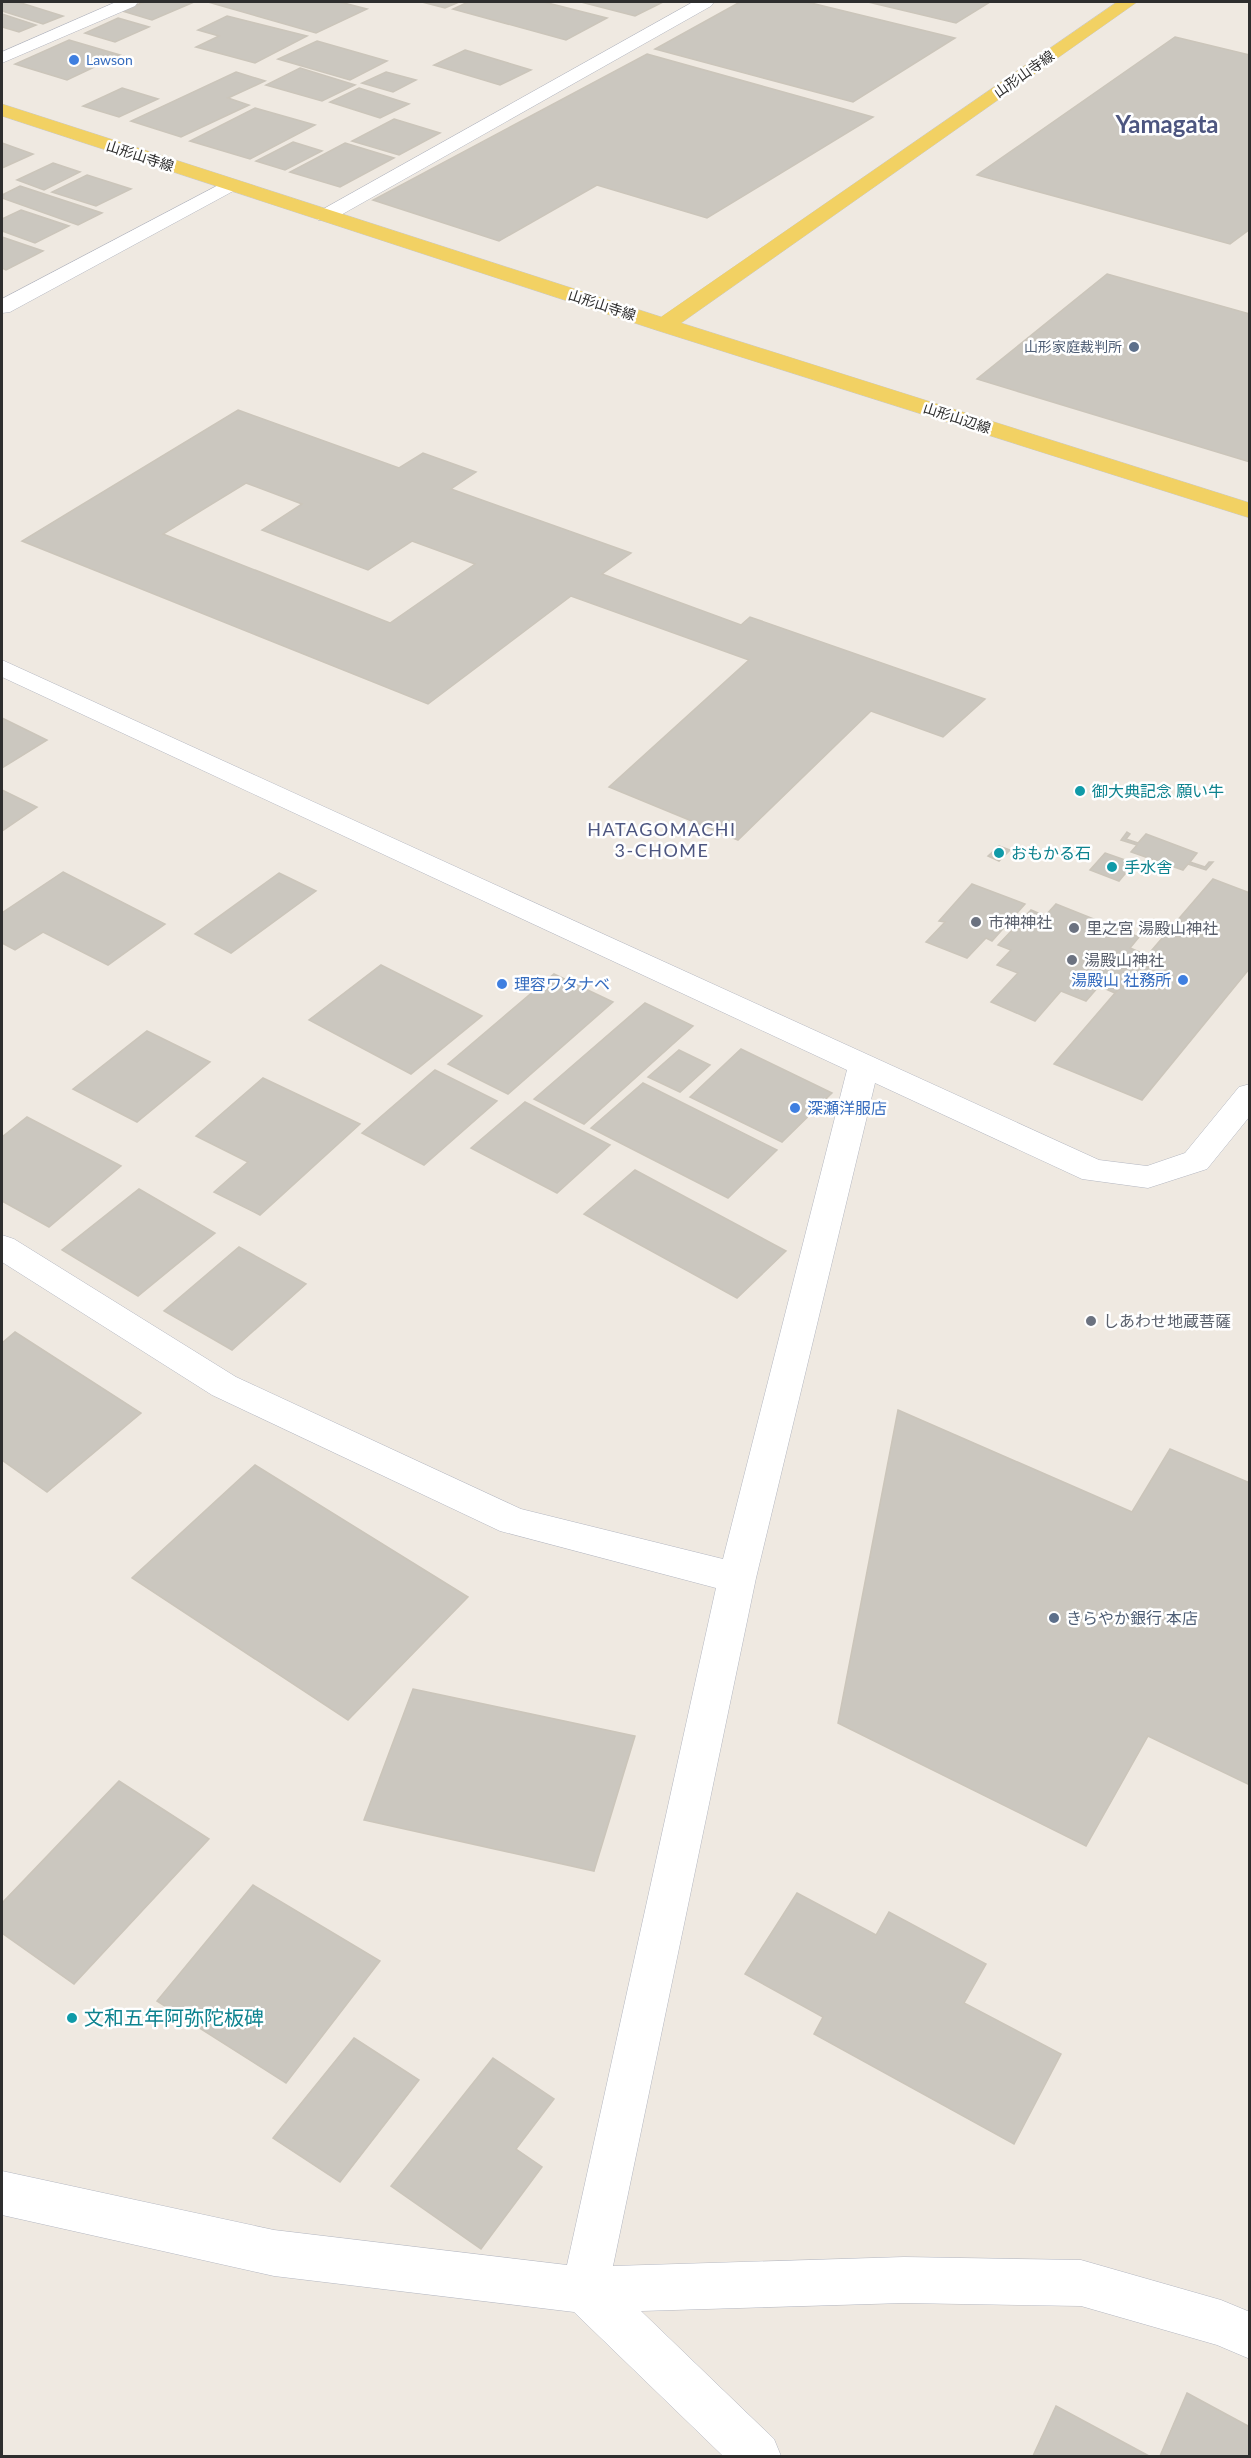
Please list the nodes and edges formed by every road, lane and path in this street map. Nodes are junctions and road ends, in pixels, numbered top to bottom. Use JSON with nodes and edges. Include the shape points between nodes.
{"nodes":[{"id":1,"x":129,"y":2,"type":"edge"},
{"id":2,"x":705,"y":2,"type":"edge"},
{"id":3,"x":1128,"y":2,"type":"edge"},
{"id":4,"x":2,"y":58,"type":"edge"},
{"id":5,"x":2,"y":111,"type":"edge"},
{"id":6,"x":230,"y":185,"type":"junction"},
{"id":7,"x":325,"y":216,"type":"junction"},
{"id":8,"x":2,"y":307,"type":"edge"},
{"id":9,"x":664,"y":325,"type":"junction"},
{"id":10,"x":1250,"y":511,"type":"edge"},
{"id":11,"x":2,"y":668,"type":"edge"},
{"id":12,"x":864,"y":1065,"type":"junction"},
{"id":13,"x":1250,"y":1094,"type":"edge"},
{"id":14,"x":2,"y":1247,"type":"edge"},
{"id":15,"x":737,"y":1578,"type":"junction"},
{"id":16,"x":2,"y":2193,"type":"edge"},
{"id":17,"x":585,"y":2290,"type":"junction"},
{"id":18,"x":1250,"y":2336,"type":"edge"},
{"id":19,"x":757,"y":2457,"type":"edge"}],
"edges":[{"from":1,"to":4,"type":"street"},
{"from":2,"to":7,"type":"street"},
{"from":3,"to":9,"type":"main road","name":"山形山寺線"},
{"from":5,"to":6,"type":"main road","name":"山形山寺線"},
{"from":6,"to":7,"type":"main road","name":"山形山寺線"},
{"from":6,"to":8,"type":"street"},
{"from":7,"to":9,"type":"main road","name":"山形山寺線"},
{"from":9,"to":10,"type":"main road","name":"山形山辺線"},
{"from":11,"to":12,"type":"street"},
{"from":12,"to":13,"type":"street","via":[[1093,1171],[1148,1176],[1196,1161]]},
{"from":12,"to":15,"type":"street"},
{"from":14,"to":15,"type":"street","via":[[224,1386],[513,1521]]},
{"from":15,"to":17,"type":"street"},
{"from":16,"to":17,"type":"street","via":[[274,2253]]},
{"from":17,"to":18,"type":"street","via":[[904,2280],[1081,2283],[1221,2323]]},
{"from":17,"to":19,"type":"street"}]}
